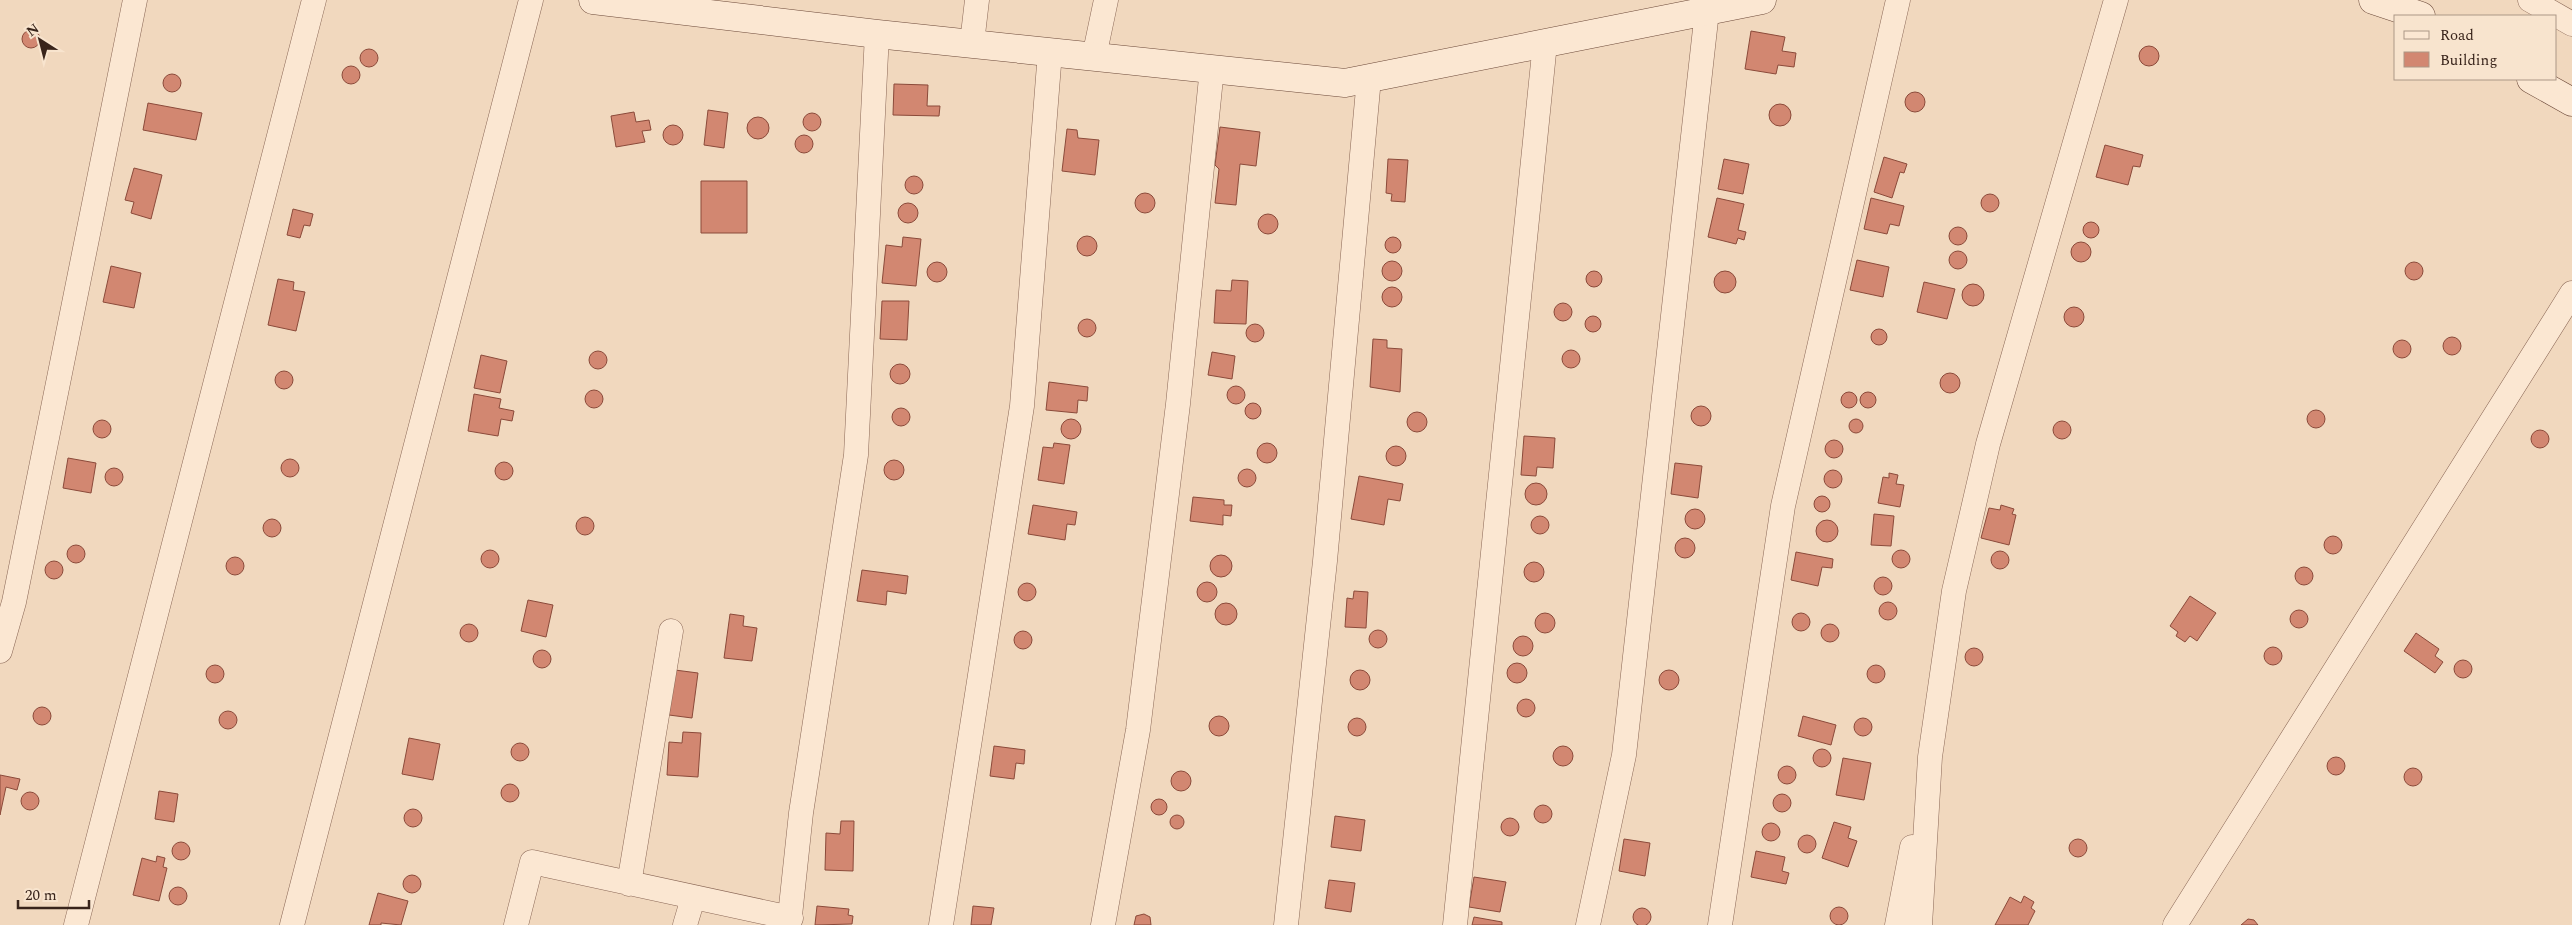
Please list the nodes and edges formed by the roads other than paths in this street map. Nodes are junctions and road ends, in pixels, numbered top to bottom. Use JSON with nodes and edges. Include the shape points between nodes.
{"nodes":[{"id":1,"x":135,"y":0,"type":"edge"},
{"id":2,"x":314,"y":0,"type":"edge"},
{"id":3,"x":531,"y":0,"type":"edge"},
{"id":4,"x":593,"y":0,"type":"edge"},
{"id":5,"x":977,"y":0,"type":"edge"},
{"id":6,"x":1106,"y":0,"type":"edge"},
{"id":7,"x":1762,"y":0,"type":"edge"},
{"id":8,"x":1898,"y":0,"type":"edge"},
{"id":9,"x":2116,"y":0,"type":"edge"},
{"id":10,"x":2374,"y":0,"type":"edge"},
{"id":11,"x":2530,"y":0,"type":"edge"},
{"id":12,"x":666,"y":4,"type":"edge"},
{"id":13,"x":1708,"y":11,"type":"junction"},
{"id":14,"x":2418,"y":15,"type":"edge"},
{"id":15,"x":2556,"y":15,"type":"edge"},
{"id":16,"x":2557,"y":15,"type":"edge"},
{"id":17,"x":2572,"y":24,"type":"edge"},
{"id":18,"x":877,"y":34,"type":"junction"},
{"id":19,"x":972,"y":43,"type":"junction"},
{"id":20,"x":1545,"y":43,"type":"junction"},
{"id":21,"x":1050,"y":52,"type":"junction"},
{"id":22,"x":1094,"y":57,"type":"junction"},
{"id":23,"x":1212,"y":68,"type":"junction"},
{"id":24,"x":1369,"y":78,"type":"junction"},
{"id":25,"x":2533,"y":80,"type":"edge"},
{"id":26,"x":2572,"y":102,"type":"edge"},
{"id":27,"x":2572,"y":292,"type":"edge"},
{"id":28,"x":671,"y":631,"type":"dead end"},
{"id":29,"x":0,"y":651,"type":"edge"},
{"id":30,"x":1930,"y":757,"type":"junction"},
{"id":31,"x":630,"y":884,"type":"junction"},
{"id":32,"x":693,"y":898,"type":"junction"},
{"id":33,"x":790,"y":921,"type":"edge"},
{"id":34,"x":76,"y":925,"type":"edge"},
{"id":35,"x":292,"y":925,"type":"edge"},
{"id":36,"x":516,"y":925,"type":"edge"},
{"id":37,"x":685,"y":925,"type":"edge"},
{"id":38,"x":941,"y":925,"type":"edge"},
{"id":39,"x":1103,"y":925,"type":"edge"},
{"id":40,"x":1286,"y":925,"type":"edge"},
{"id":41,"x":1455,"y":925,"type":"edge"},
{"id":42,"x":1588,"y":925,"type":"edge"},
{"id":43,"x":1720,"y":925,"type":"edge"},
{"id":44,"x":1897,"y":925,"type":"edge"},
{"id":45,"x":1920,"y":925,"type":"edge"},
{"id":46,"x":2175,"y":925,"type":"edge"}],
"edges":[{"from":1,"to":29,"type":"street","via":[[14,602]]},
{"from":2,"to":34,"type":"street"},
{"from":3,"to":35,"type":"street"},
{"from":4,"to":12,"type":"street"},
{"from":5,"to":19,"type":"street"},
{"from":6,"to":22,"type":"street"},
{"from":7,"to":13,"type":"street"},
{"from":8,"to":43,"type":"street","via":[[1784,506]]},
{"from":9,"to":30,"type":"street","via":[[1988,444],[1954,591]]},
{"from":10,"to":14,"type":"street"},
{"from":11,"to":15,"type":"street"},
{"from":12,"to":18,"type":"street"},
{"from":13,"to":20,"type":"street"},
{"from":13,"to":42,"type":"street","via":[[1624,755]]},
{"from":16,"to":17,"type":"street"},
{"from":18,"to":19,"type":"street"},
{"from":18,"to":33,"type":"street","via":[[856,455],[801,812]]},
{"from":19,"to":21,"type":"street"},
{"from":20,"to":24,"type":"street"},
{"from":20,"to":41,"type":"street"},
{"from":21,"to":22,"type":"street"},
{"from":21,"to":38,"type":"street","via":[[1022,406]]},
{"from":22,"to":23,"type":"street"},
{"from":23,"to":24,"type":"street","via":[[1345,83]]},
{"from":23,"to":39,"type":"street","via":[[1178,404],[1138,730]]},
{"from":24,"to":40,"type":"street","via":[[1326,561]]},
{"from":25,"to":26,"type":"street"},
{"from":27,"to":46,"type":"street"},
{"from":28,"to":31,"type":"street"},
{"from":30,"to":44,"type":"street"},
{"from":30,"to":45,"type":"street"},
{"from":31,"to":32,"type":"street"},
{"from":31,"to":36,"type":"street","via":[[532,862]]},
{"from":32,"to":33,"type":"street"},
{"from":32,"to":37,"type":"street"}]}
